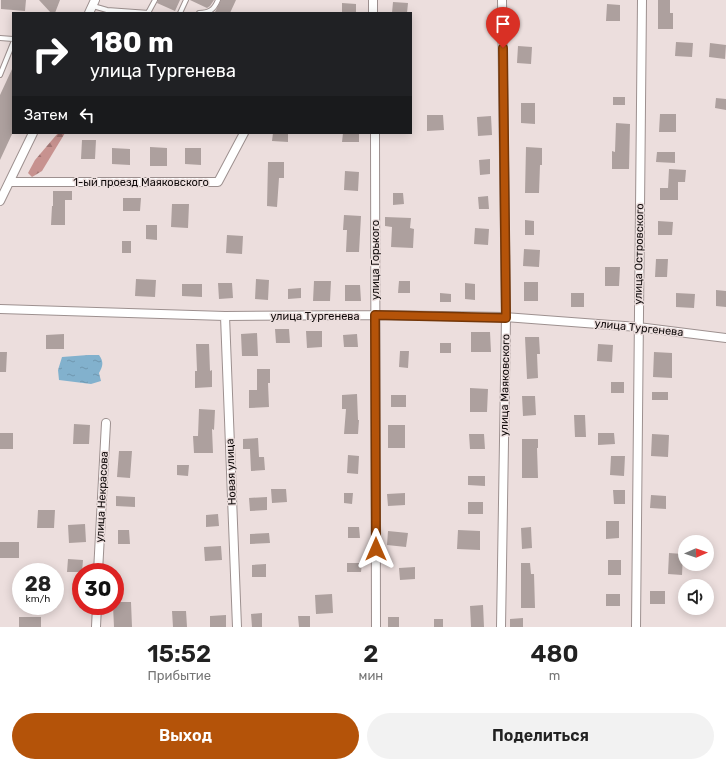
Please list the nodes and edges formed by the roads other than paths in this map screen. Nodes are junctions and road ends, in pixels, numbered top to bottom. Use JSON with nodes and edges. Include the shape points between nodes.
{"nodes":[{"id":1,"x":155,"y":0,"type":"edge"},
{"id":2,"x":186,"y":0,"type":"edge"},
{"id":3,"x":218,"y":0,"type":"edge"},
{"id":4,"x":373,"y":0,"type":"edge"},
{"id":5,"x":502,"y":0,"type":"edge"},
{"id":6,"x":642,"y":0,"type":"edge"},
{"id":7,"x":92,"y":6,"type":"edge"},
{"id":8,"x":135,"y":12,"type":"edge"},
{"id":9,"x":149,"y":12,"type":"edge"},
{"id":10,"x":180,"y":12,"type":"edge"},
{"id":11,"x":209,"y":12,"type":"edge"},
{"id":12,"x":373,"y":12,"type":"edge"},
{"id":13,"x":0,"y":38,"type":"edge"},
{"id":14,"x":12,"y":39,"type":"edge"},
{"id":15,"x":12,"y":45,"type":"edge"},
{"id":16,"x":0,"y":75,"type":"edge"},
{"id":17,"x":33,"y":134,"type":"edge"},
{"id":18,"x":243,"y":134,"type":"edge"},
{"id":19,"x":375,"y":134,"type":"edge"},
{"id":20,"x":10,"y":182,"type":"junction"},
{"id":21,"x":0,"y":201,"type":"edge"},
{"id":22,"x":0,"y":309,"type":"edge"},
{"id":23,"x":375,"y":315,"type":"junction"},
{"id":24,"x":225,"y":316,"type":"junction"},
{"id":25,"x":506,"y":318,"type":"junction"},
{"id":26,"x":638,"y":327,"type":"junction"},
{"id":27,"x":726,"y":338,"type":"edge"},
{"id":28,"x":106,"y":423,"type":"dead end"},
{"id":29,"x":98,"y":563,"type":"edge"},
{"id":30,"x":97,"y":615,"type":"edge"},
{"id":31,"x":96,"y":627,"type":"edge"},
{"id":32,"x":237,"y":627,"type":"edge"},
{"id":33,"x":376,"y":627,"type":"edge"},
{"id":34,"x":501,"y":627,"type":"edge"},
{"id":35,"x":636,"y":627,"type":"edge"}],
"edges":[{"from":1,"to":9,"type":"lane"},
{"from":2,"to":10,"type":"lane"},
{"from":3,"to":11,"type":"lane"},
{"from":4,"to":12,"type":"street"},
{"from":5,"to":25,"type":"street","name":"улица Маяковского"},
{"from":6,"to":26,"type":"street","name":"улица Островского"},
{"from":7,"to":8,"type":"lane"},
{"from":13,"to":14,"type":"lane"},
{"from":15,"to":16,"type":"lane"},
{"from":17,"to":20,"type":"street"},
{"from":18,"to":20,"type":"street","name":"1-ый проезд Маяковского","via":[[218,182]]},
{"from":19,"to":23,"type":"street","name":"улица Горького"},
{"from":20,"to":21,"type":"street"},
{"from":22,"to":24,"type":"street","name":"улица Тургенева"},
{"from":23,"to":24,"type":"street","name":"улица Тургенева"},
{"from":23,"to":25,"type":"street","name":"улица Тургенева"},
{"from":23,"to":33,"type":"street","name":"улица Горького"},
{"from":24,"to":32,"type":"street","name":"Новая улица"},
{"from":25,"to":26,"type":"street","name":"улица Тургенева"},
{"from":25,"to":34,"type":"street","name":"улица Маяковского"},
{"from":26,"to":27,"type":"street","name":"улица Тургенева"},
{"from":26,"to":35,"type":"street","name":"улица Островского"},
{"from":28,"to":29,"type":"street","name":"улица Некрасова"},
{"from":30,"to":31,"type":"street"}]}
